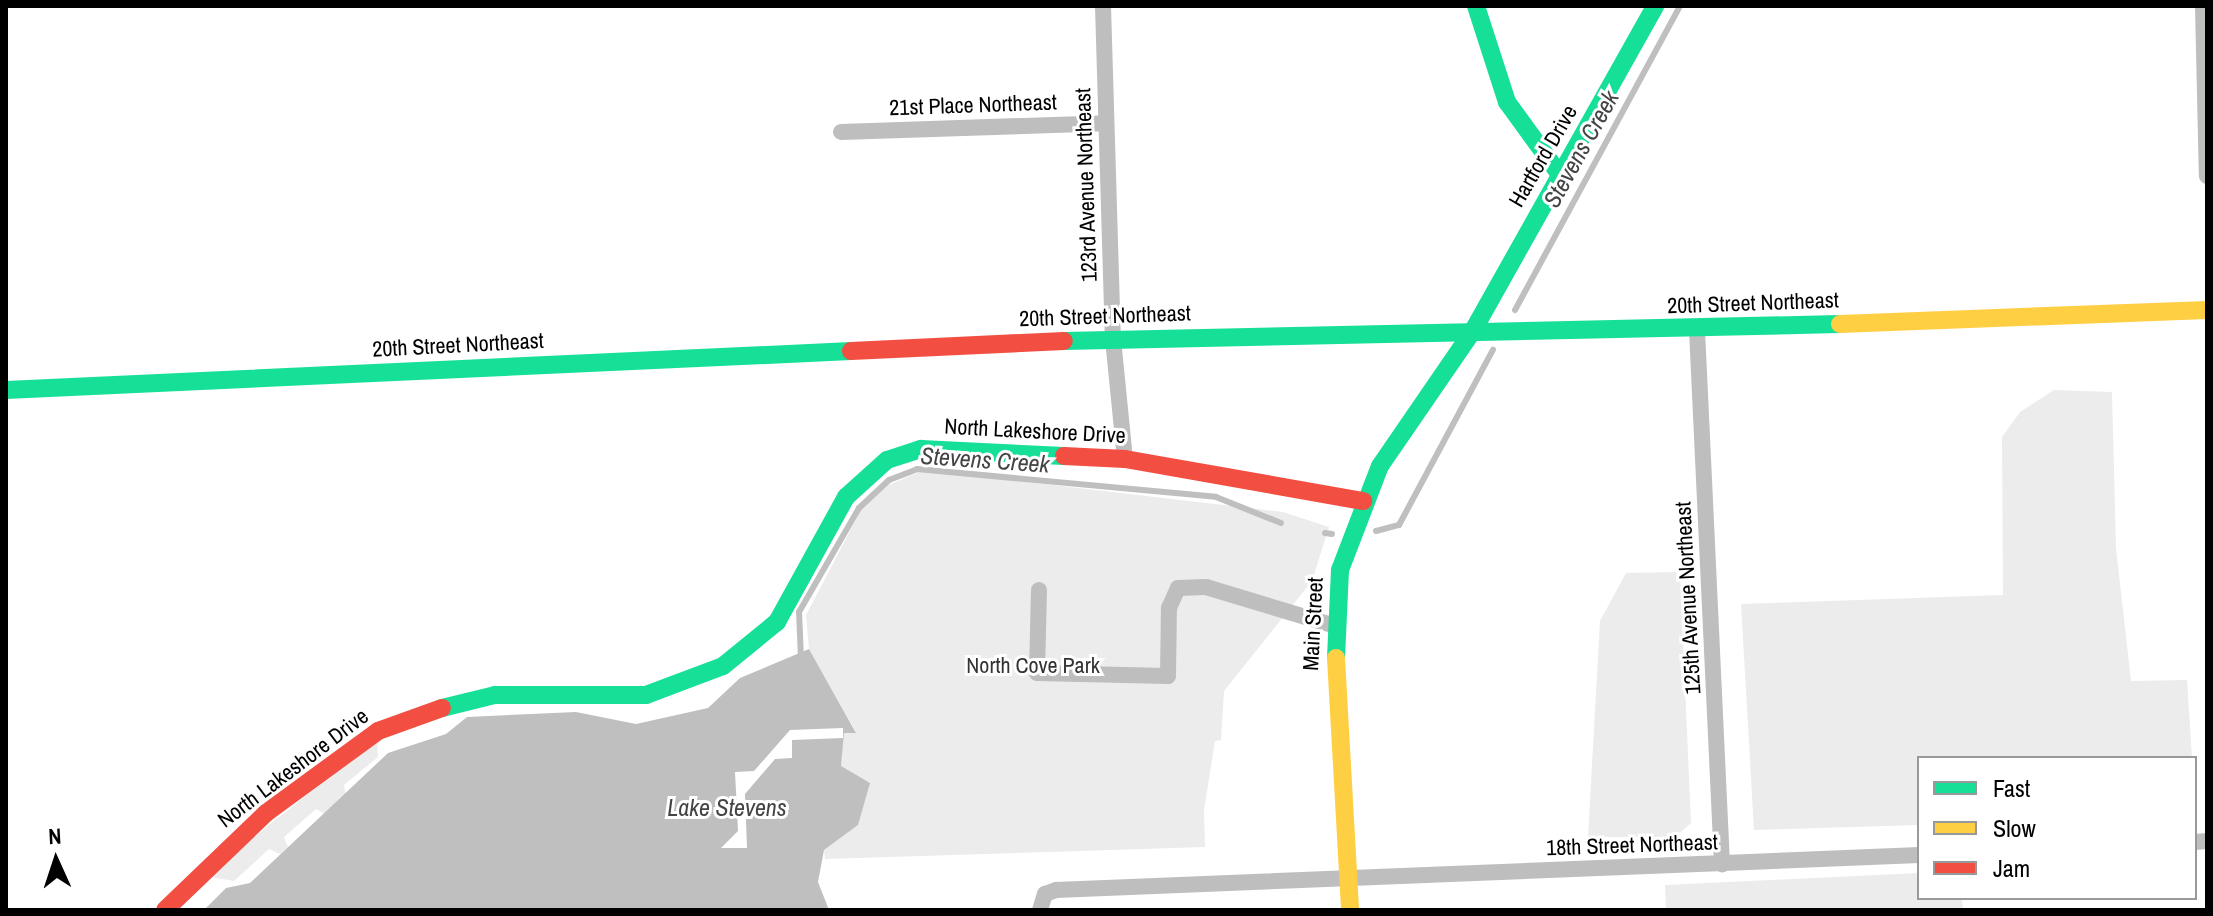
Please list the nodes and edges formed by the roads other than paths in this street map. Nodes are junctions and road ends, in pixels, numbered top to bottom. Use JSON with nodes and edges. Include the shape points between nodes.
{"nodes":[{"id":1,"x":1103,"y":6,"type":"edge"},
{"id":2,"x":1476,"y":6,"type":"edge"},
{"id":3,"x":1655,"y":6,"type":"edge"},
{"id":4,"x":2203,"y":6,"type":"edge"},
{"id":5,"x":1106,"y":123,"type":"junction"},
{"id":6,"x":841,"y":132,"type":"dead end"},
{"id":7,"x":1560,"y":175,"type":"junction"},
{"id":8,"x":2207,"y":176,"type":"edge"},
{"id":9,"x":2207,"y":310,"type":"edge"},
{"id":10,"x":1481,"y":329,"type":"junction"},
{"id":11,"x":1697,"y":330,"type":"junction"},
{"id":12,"x":1113,"y":339,"type":"junction"},
{"id":13,"x":6,"y":390,"type":"edge"},
{"id":14,"x":1125,"y":459,"type":"junction"},
{"id":15,"x":1363,"y":501,"type":"junction"},
{"id":16,"x":1039,"y":590,"type":"dead end"},
{"id":17,"x":1332,"y":625,"type":"junction"},
{"id":18,"x":1917,"y":855,"type":"edge"},
{"id":19,"x":1722,"y":864,"type":"junction"},
{"id":20,"x":1347,"y":877,"type":"junction"},
{"id":21,"x":1042,"y":902,"type":"edge"},
{"id":22,"x":165,"y":910,"type":"edge"},
{"id":23,"x":1350,"y":910,"type":"edge"}],
"edges":[{"from":1,"to":5,"type":"street","name":"123rd Avenue Northeast"},
{"from":2,"to":7,"type":"main road","via":[[1507,102]]},
{"from":3,"to":7,"type":"main road","name":"Hartford Drive"},
{"from":4,"to":8,"type":"street"},
{"from":5,"to":6,"type":"street","name":"21st Place Northeast"},
{"from":5,"to":12,"type":"street","name":"123rd Avenue Northeast"},
{"from":7,"to":10,"type":"main road","name":"Hartford Drive"},
{"from":9,"to":11,"type":"main road","name":"20th Street Northeast"},
{"from":10,"to":11,"type":"main road","name":"20th Street Northeast"},
{"from":10,"to":12,"type":"main road","name":"20th Street Northeast"},
{"from":10,"to":15,"type":"main road","name":"Main Street"},
{"from":11,"to":19,"type":"street","name":"125th Avenue Northeast"},
{"from":12,"to":13,"type":"main road","name":"20th Street Northeast"},
{"from":12,"to":14,"type":"street","name":"123rd Avenue Northeast"},
{"from":14,"to":15,"type":"main road","name":"North Lakeshore Drive"},
{"from":14,"to":22,"type":"main road","name":"North Lakeshore Drive","via":[[921,449],[887,460],[846,497],[777,622],[723,666],[646,695],[495,695],[412,715],[378,731],[266,813]]},
{"from":15,"to":17,"type":"main road","name":"Main Street","via":[[1340,570]]},
{"from":16,"to":17,"type":"street","via":[[1037,673],[1168,676],[1169,608],[1178,588],[1206,587]]},
{"from":17,"to":20,"type":"main road","name":"Main Street"},
{"from":18,"to":19,"type":"street","name":"18th Street Northeast"},
{"from":19,"to":20,"type":"street","name":"18th Street Northeast"},
{"from":20,"to":21,"type":"street","name":"18th Street Northeast"},
{"from":20,"to":23,"type":"main road","name":"Main Street"}]}
